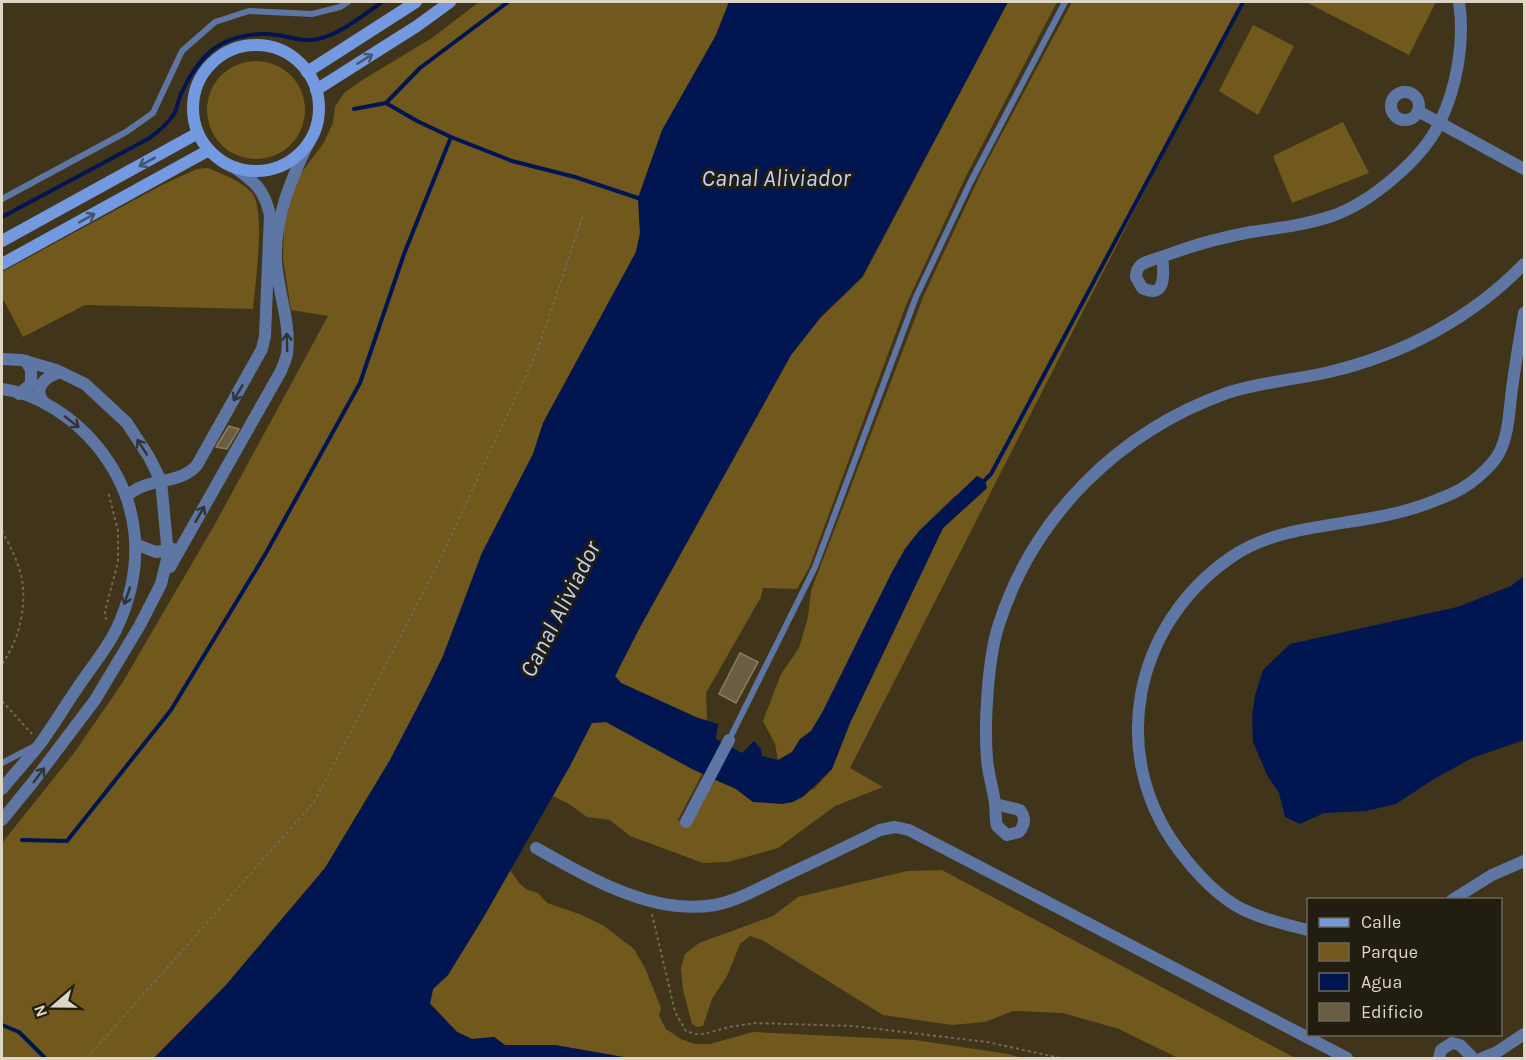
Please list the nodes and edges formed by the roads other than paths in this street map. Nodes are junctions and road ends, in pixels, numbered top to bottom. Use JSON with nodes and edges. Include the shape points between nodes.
{"nodes":[{"id":1,"x":348,"y":2,"type":"edge"},
{"id":2,"x":416,"y":2,"type":"edge"},
{"id":3,"x":450,"y":2,"type":"edge"},
{"id":4,"x":1065,"y":2,"type":"edge"},
{"id":5,"x":1459,"y":2,"type":"edge"},
{"id":6,"x":307,"y":72,"type":"junction"},
{"id":7,"x":316,"y":90,"type":"junction"},
{"id":8,"x":1418,"y":111,"type":"dead end"},
{"id":9,"x":1440,"y":123,"type":"junction"},
{"id":10,"x":198,"y":133,"type":"junction"},
{"id":11,"x":309,"y":142,"type":"junction"},
{"id":12,"x":209,"y":150,"type":"junction"},
{"id":13,"x":234,"y":167,"type":"junction"},
{"id":14,"x":1524,"y":169,"type":"edge"},
{"id":15,"x":2,"y":200,"type":"edge"},
{"id":16,"x":2,"y":241,"type":"edge"},
{"id":17,"x":1162,"y":257,"type":"dead end"},
{"id":18,"x":2,"y":264,"type":"edge"},
{"id":19,"x":1524,"y":264,"type":"edge"},
{"id":20,"x":1524,"y":313,"type":"edge"},
{"id":21,"x":2,"y":359,"type":"edge"},
{"id":22,"x":26,"y":361,"type":"junction"},
{"id":23,"x":60,"y":372,"type":"junction"},
{"id":24,"x":2,"y":389,"type":"edge"},
{"id":25,"x":19,"y":394,"type":"junction"},
{"id":26,"x":44,"y":403,"type":"junction"},
{"id":27,"x":161,"y":481,"type":"junction"},
{"id":28,"x":127,"y":496,"type":"junction"},
{"id":29,"x":135,"y":544,"type":"junction"},
{"id":30,"x":182,"y":545,"type":"junction"},
{"id":31,"x":168,"y":551,"type":"junction"},
{"id":32,"x":160,"y":584,"type":"junction"},
{"id":33,"x":729,"y":740,"type":"joint"},
{"id":34,"x":40,"y":744,"type":"junction"},
{"id":35,"x":2,"y":763,"type":"edge"},
{"id":36,"x":2,"y":789,"type":"edge"},
{"id":37,"x":995,"y":804,"type":"dead end"},
{"id":38,"x":2,"y":820,"type":"edge"},
{"id":39,"x":686,"y":822,"type":"dead end"},
{"id":40,"x":536,"y":848,"type":"dead end"},
{"id":41,"x":1524,"y":861,"type":"edge"},
{"id":42,"x":1455,"y":898,"type":"edge"},
{"id":43,"x":1307,"y":930,"type":"edge"},
{"id":44,"x":1524,"y":1034,"type":"edge"},
{"id":45,"x":1347,"y":1059,"type":"edge"},
{"id":46,"x":1439,"y":1059,"type":"edge"},
{"id":47,"x":1473,"y":1059,"type":"edge"},
{"id":48,"x":1482,"y":1059,"type":"edge"}],
"edges":[{"from":1,"to":15,"type":"lane","via":[[312,14],[249,10],[215,22],[182,51],[153,113]]},
{"from":2,"to":6,"type":"main road"},
{"from":7,"to":3,"type":"main road","one_way":true},
{"from":4,"to":33,"type":"lane","via":[[970,183],[916,297],[815,567]]},
{"from":5,"to":9,"type":"street","via":[[1457,62]]},
{"from":6,"to":7,"type":"main road"},
{"from":6,"to":10,"type":"main road","via":[[286,53],[270,47],[236,48],[220,56],[199,82],[194,99]]},
{"from":7,"to":11,"type":"main road","via":[[319,110]]},
{"from":8,"to":9,"type":"street"},
{"from":9,"to":14,"type":"street"},
{"from":9,"to":17,"type":"street","via":[[1407,166],[1367,200],[1333,216],[1238,235]]},
{"from":10,"to":12,"type":"main road"},
{"from":10,"to":16,"type":"main road","one_way":true},
{"from":11,"to":13,"type":"main road","via":[[284,165],[251,171]]},
{"from":30,"to":11,"type":"street","one_way":true,"via":[[287,354],[276,261],[277,231],[290,182]]},
{"from":12,"to":13,"type":"main road"},
{"from":18,"to":12,"type":"main road","one_way":true},
{"from":13,"to":27,"type":"street","one_way":true,"via":[[254,181],[266,197],[270,214],[262,349],[197,465],[180,477]]},
{"from":19,"to":37,"type":"street","via":[[1448,325],[1390,353],[1326,373],[1255,385],[1189,409],[1140,437],[1075,492],[1031,552],[999,625],[986,731]]},
{"from":20,"to":43,"type":"street","via":[[1507,429],[1498,455],[1478,478],[1450,495],[1407,510],[1288,533],[1248,546],[1209,573],[1190,592],[1169,620],[1147,664],[1139,708],[1138,756],[1167,834],[1187,861],[1241,908]]},
{"from":21,"to":22,"type":"street"},
{"from":22,"to":23,"type":"street"},
{"from":22,"to":25,"type":"street","via":[[31,384]]},
{"from":23,"to":26,"type":"street","via":[[43,381],[39,397]]},
{"from":27,"to":23,"type":"street","one_way":true,"via":[[127,423],[85,384]]},
{"from":24,"to":25,"type":"street"},
{"from":25,"to":26,"type":"street"},
{"from":26,"to":28,"type":"street","one_way":true,"via":[[85,432],[107,458]]},
{"from":27,"to":28,"type":"street","via":[[143,485]]},
{"from":27,"to":31,"type":"street"},
{"from":28,"to":29,"type":"street"},
{"from":29,"to":31,"type":"street","via":[[156,552]]},
{"from":29,"to":34,"type":"street","one_way":true,"via":[[133,580],[115,630]]},
{"from":30,"to":31,"type":"street"},
{"from":30,"to":32,"type":"street"},
{"from":31,"to":32,"type":"street"},
{"from":38,"to":32,"type":"street","one_way":true,"via":[[95,700]]},
{"from":33,"to":39,"type":"street"},
{"from":34,"to":35,"type":"lane"},
{"from":34,"to":36,"type":"street"},
{"from":40,"to":45,"type":"street","via":[[598,883],[649,901],[688,907],[716,905],[750,893],[880,830],[909,830]]},
{"from":41,"to":42,"type":"street"},
{"from":44,"to":48,"type":"street"},
{"from":46,"to":47,"type":"street","via":[[1444,1047],[1452,1043],[1460,1045]]}]}
